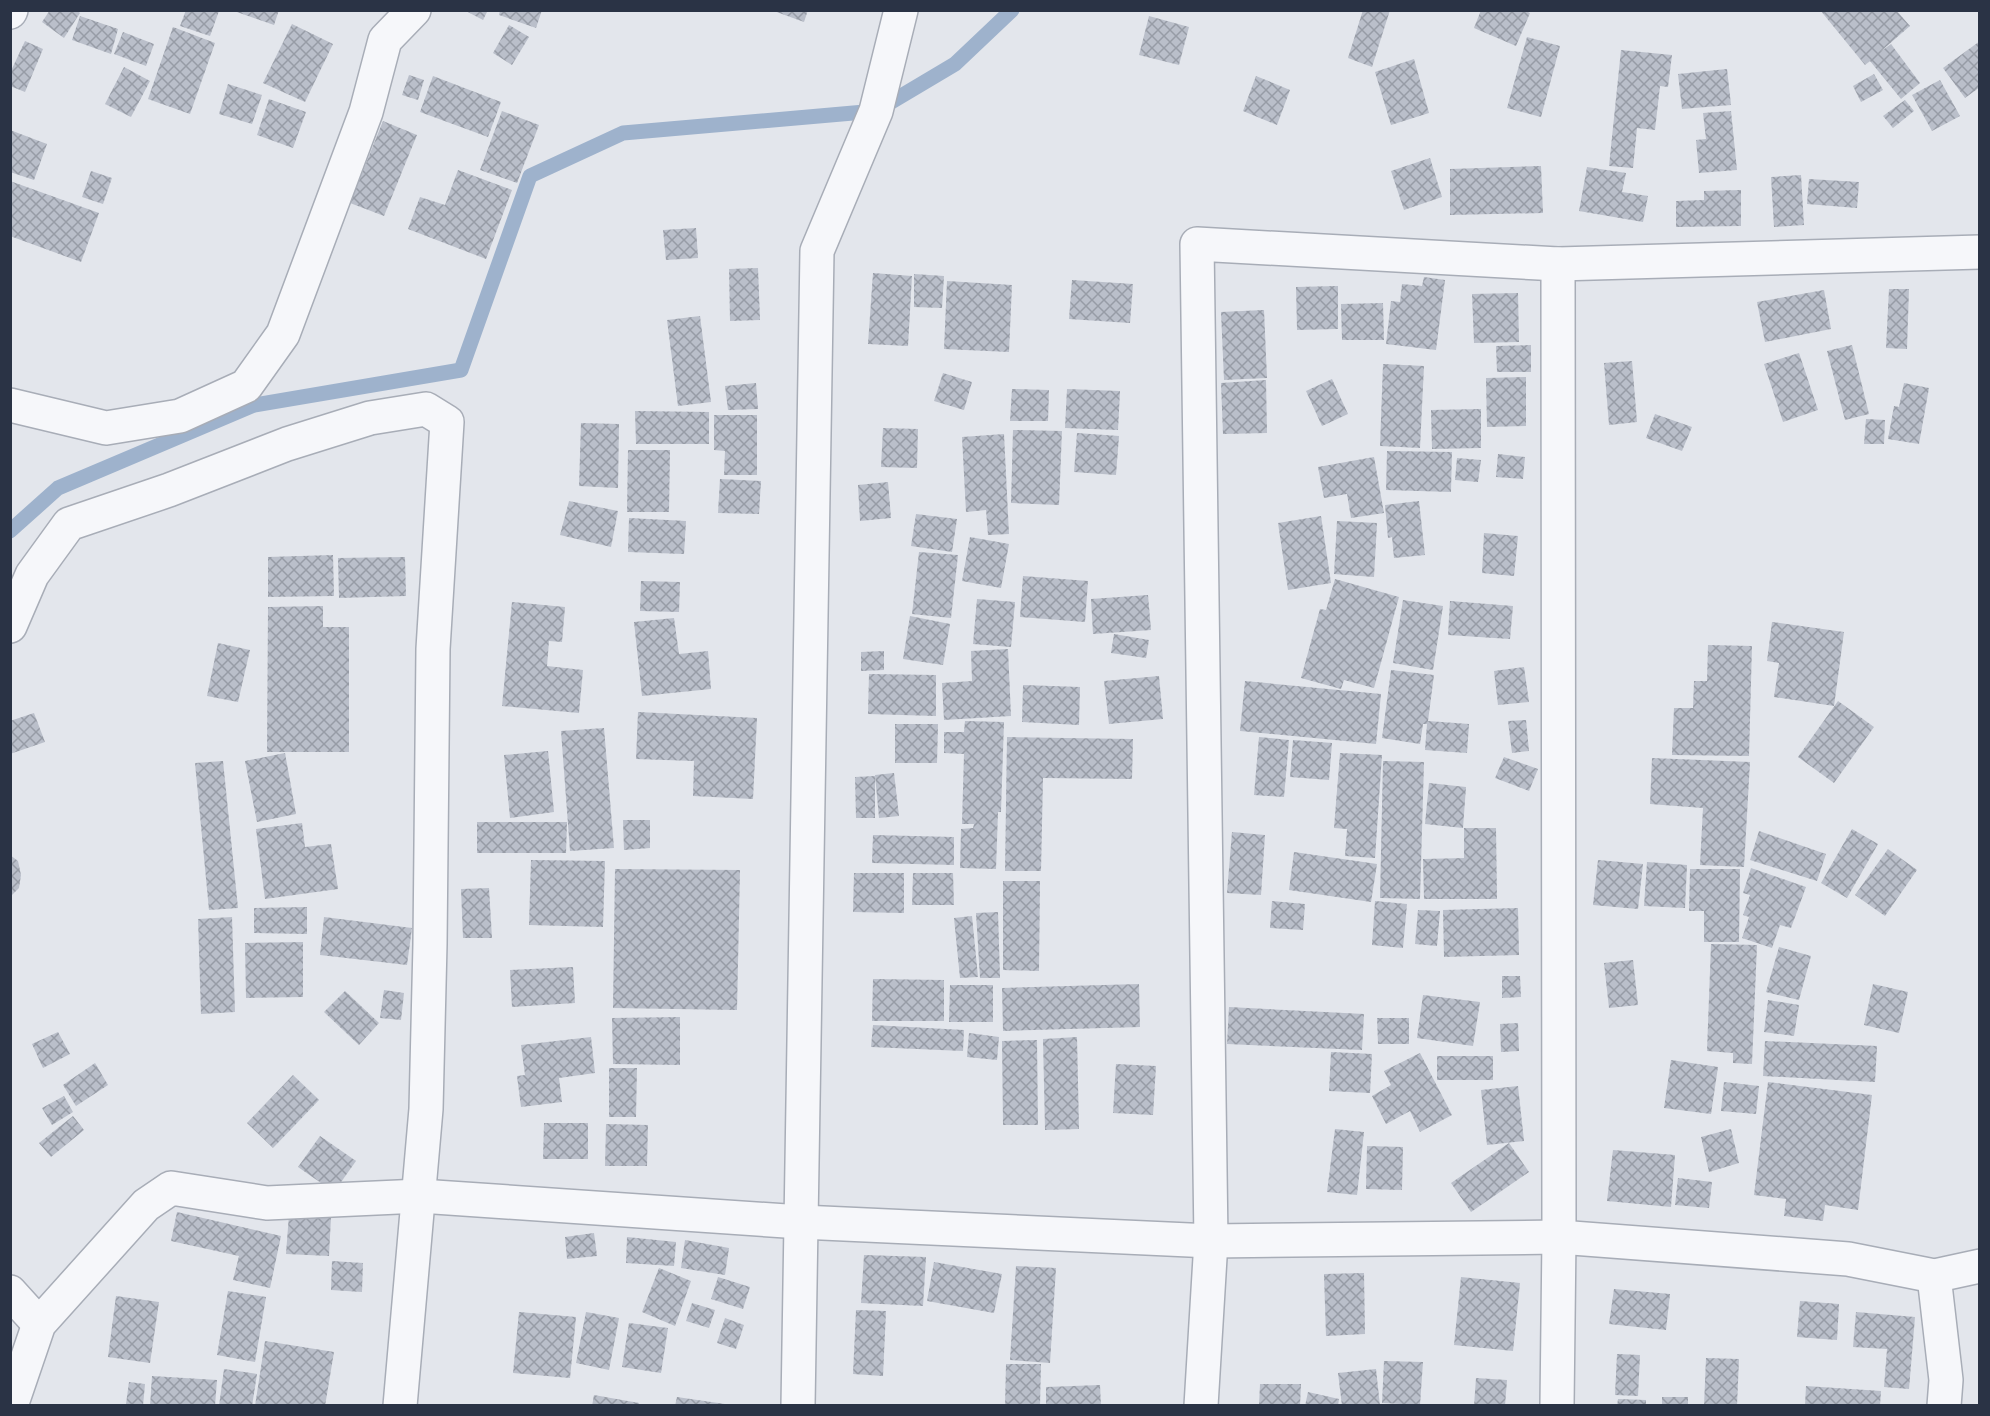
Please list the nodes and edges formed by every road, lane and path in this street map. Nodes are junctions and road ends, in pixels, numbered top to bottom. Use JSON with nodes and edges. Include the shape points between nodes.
{"nodes":[{"id":1,"x":414,"y":10,"type":"edge"},
{"id":2,"x":901,"y":10,"type":"edge"},
{"id":3,"x":1980,"y":252,"type":"edge"},
{"id":4,"x":1558,"y":264,"type":"junction"},
{"id":5,"x":10,"y":405,"type":"edge"},
{"id":6,"x":10,"y":626,"type":"edge"},
{"id":7,"x":420,"y":1197,"type":"junction"},
{"id":8,"x":801,"y":1222,"type":"junction"},
{"id":9,"x":1559,"y":1237,"type":"junction"},
{"id":10,"x":1211,"y":1241,"type":"junction"},
{"id":11,"x":1980,"y":1266,"type":"edge"},
{"id":12,"x":1934,"y":1276,"type":"junction"},
{"id":13,"x":10,"y":1292,"type":"edge"},
{"id":14,"x":39,"y":1323,"type":"junction"},
{"id":15,"x":11,"y":1406,"type":"edge"},
{"id":16,"x":400,"y":1406,"type":"edge"},
{"id":17,"x":798,"y":1406,"type":"edge"},
{"id":18,"x":1202,"y":1406,"type":"edge"},
{"id":19,"x":1557,"y":1406,"type":"edge"},
{"id":20,"x":1944,"y":1406,"type":"edge"}],
"edges":[{"from":1,"to":5,"type":"street","via":[[385,40],[366,112],[283,334],[246,386],[180,416],[106,428]]},
{"from":2,"to":8,"type":"street","via":[[876,111],[818,251]]},
{"from":3,"to":4,"type":"street"},
{"from":4,"to":9,"type":"street"},
{"from":4,"to":10,"type":"street","via":[[1197,244]]},
{"from":6,"to":7,"type":"street","via":[[32,576],[69,524],[287,444],[370,418],[426,409],[447,422],[432,649],[427,1086]]},
{"from":7,"to":8,"type":"street"},
{"from":7,"to":14,"type":"street","via":[[267,1203],[171,1188],[146,1205]]},
{"from":7,"to":16,"type":"street"},
{"from":8,"to":10,"type":"street"},
{"from":8,"to":17,"type":"street"},
{"from":9,"to":10,"type":"street"},
{"from":9,"to":12,"type":"street","via":[[1848,1259]]},
{"from":9,"to":19,"type":"street"},
{"from":10,"to":18,"type":"street"},
{"from":11,"to":12,"type":"street"},
{"from":12,"to":20,"type":"street","via":[[1946,1380]]},
{"from":13,"to":14,"type":"street"},
{"from":14,"to":15,"type":"street"}]}
